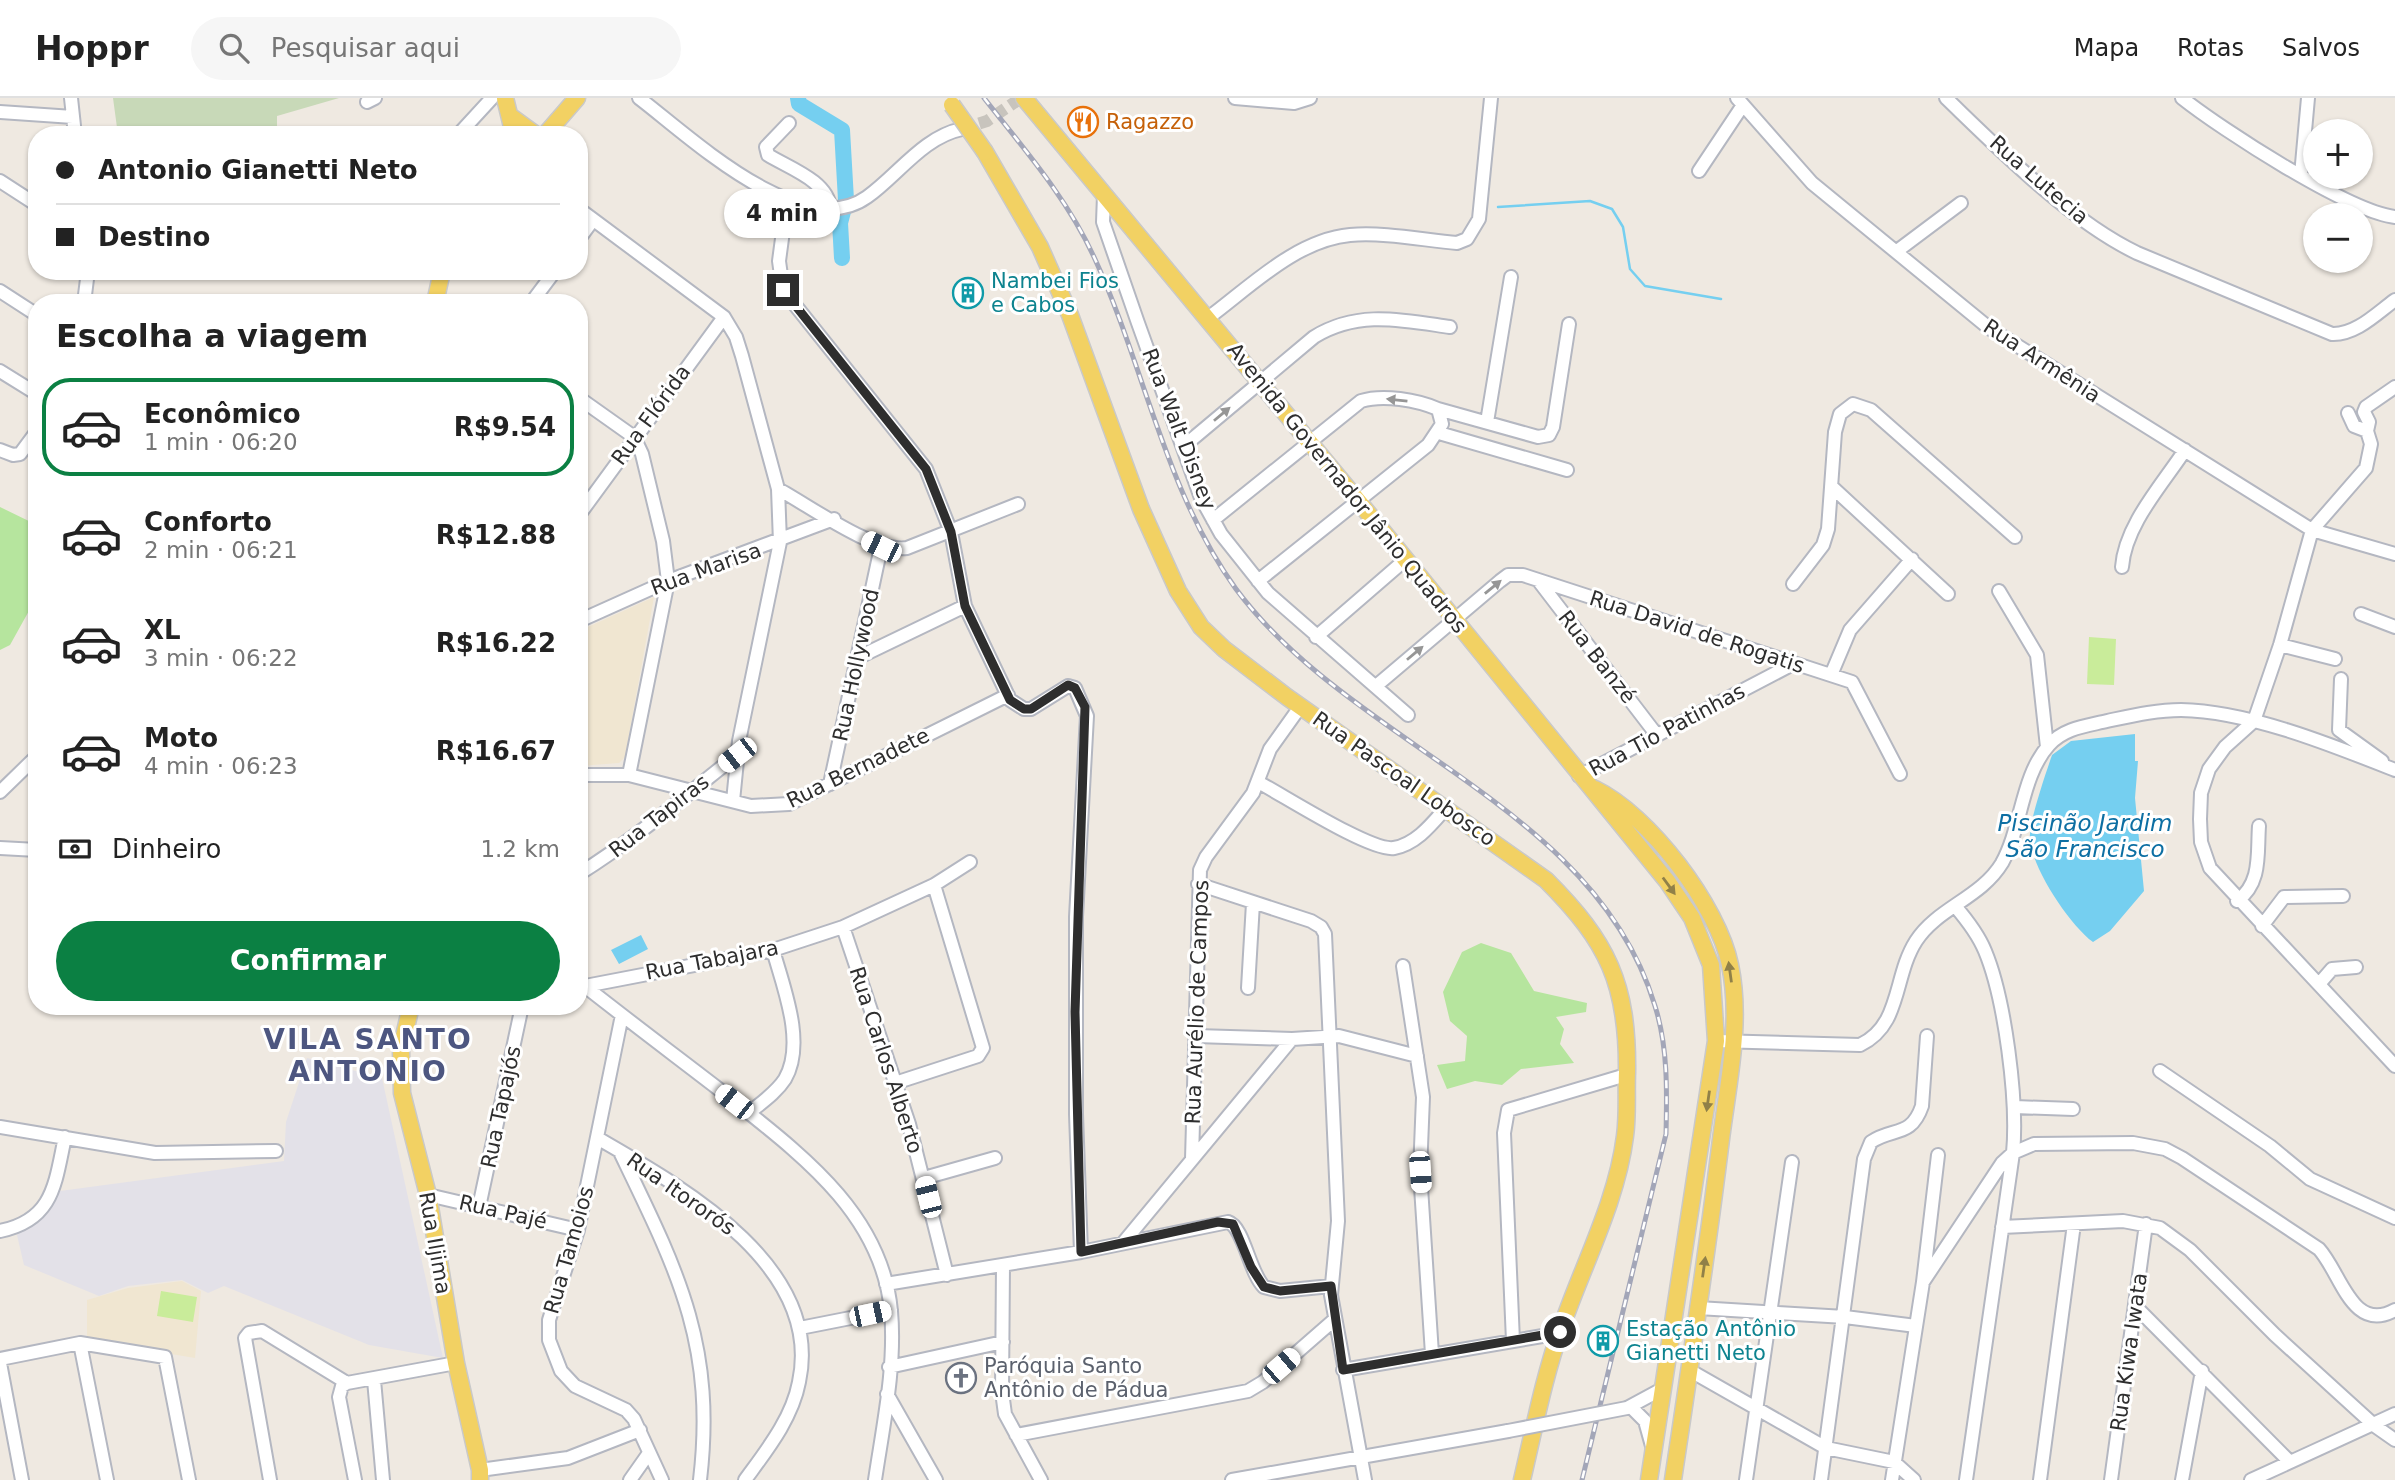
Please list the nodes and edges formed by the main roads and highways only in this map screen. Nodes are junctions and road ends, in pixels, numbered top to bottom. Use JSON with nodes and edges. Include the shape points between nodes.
{"nodes":[{"id":1,"x":577,"y":98,"type":"edge"},
{"id":2,"x":950,"y":101,"type":"edge"},
{"id":3,"x":1028,"y":102,"type":"edge"},
{"id":4,"x":510,"y":105,"type":"edge"},
{"id":5,"x":513,"y":126,"type":"edge"},
{"id":6,"x":528,"y":126,"type":"edge"},
{"id":7,"x":553,"y":126,"type":"edge"},
{"id":8,"x":1583,"y":780,"type":"junction"},
{"id":9,"x":1642,"y":824,"type":"junction"},
{"id":10,"x":1626,"y":833,"type":"junction"},
{"id":11,"x":409,"y":1015,"type":"edge"},
{"id":12,"x":1669,"y":1357,"type":"junction"},
{"id":13,"x":1689,"y":1370,"type":"junction"},
{"id":14,"x":1664,"y":1388,"type":"junction"},
{"id":15,"x":1679,"y":1439,"type":"junction"},
{"id":16,"x":480,"y":1475,"type":"edge"},
{"id":17,"x":1522,"y":1480,"type":"edge"},
{"id":18,"x":1649,"y":1480,"type":"edge"},
{"id":19,"x":1673,"y":1480,"type":"edge"}],
"edges":[{"from":1,"to":7,"type":"main road"},
{"from":2,"to":17,"type":"main road","name":"Rua Pascoal Lobosco","bridge":true,"via":[[1040,247],[1070,315],[1141,509],[1178,591],[1212,639],[1300,707],[1546,880],[1583,918],[1610,962],[1619,985],[1628,1045],[1622,1151],[1560,1332]]},
{"from":3,"to":8,"type":"main road","name":"Avenida Governador Jânio Quadros"},
{"from":4,"to":5,"type":"main road"},
{"from":4,"to":6,"type":"main road"},
{"from":8,"to":9,"type":"main road","name":"Avenida Governador Jânio Quadros","via":[[1628,809]]},
{"from":8,"to":10,"type":"main road","name":"Avenida Governador Jânio Quadros"},
{"from":9,"to":10,"type":"main road"},
{"from":13,"to":9,"type":"main road","name":"Avenida Governador Jânio Quadros","one_way":true,"via":[[1733,1040],[1730,965],[1724,944],[1694,889]]},
{"from":10,"to":12,"type":"main road","name":"Avenida Governador Jânio Quadros","one_way":true,"via":[[1692,918],[1711,965],[1716,1041]]},
{"from":11,"to":16,"type":"main road","name":"Rua Iljima","via":[[399,1070],[428,1195]]},
{"from":12,"to":13,"type":"main road"},
{"from":12,"to":14,"type":"main road","name":"Avenida Governador Jânio Quadros"},
{"from":13,"to":15,"type":"main road","name":"Avenida Governador Jânio Quadros"},
{"from":14,"to":15,"type":"main road","via":[[1679,1394]]},
{"from":14,"to":18,"type":"main road","name":"Avenida Governador Jânio Quadros"},
{"from":15,"to":19,"type":"main road","name":"Avenida Governador Jânio Quadros"}]}
